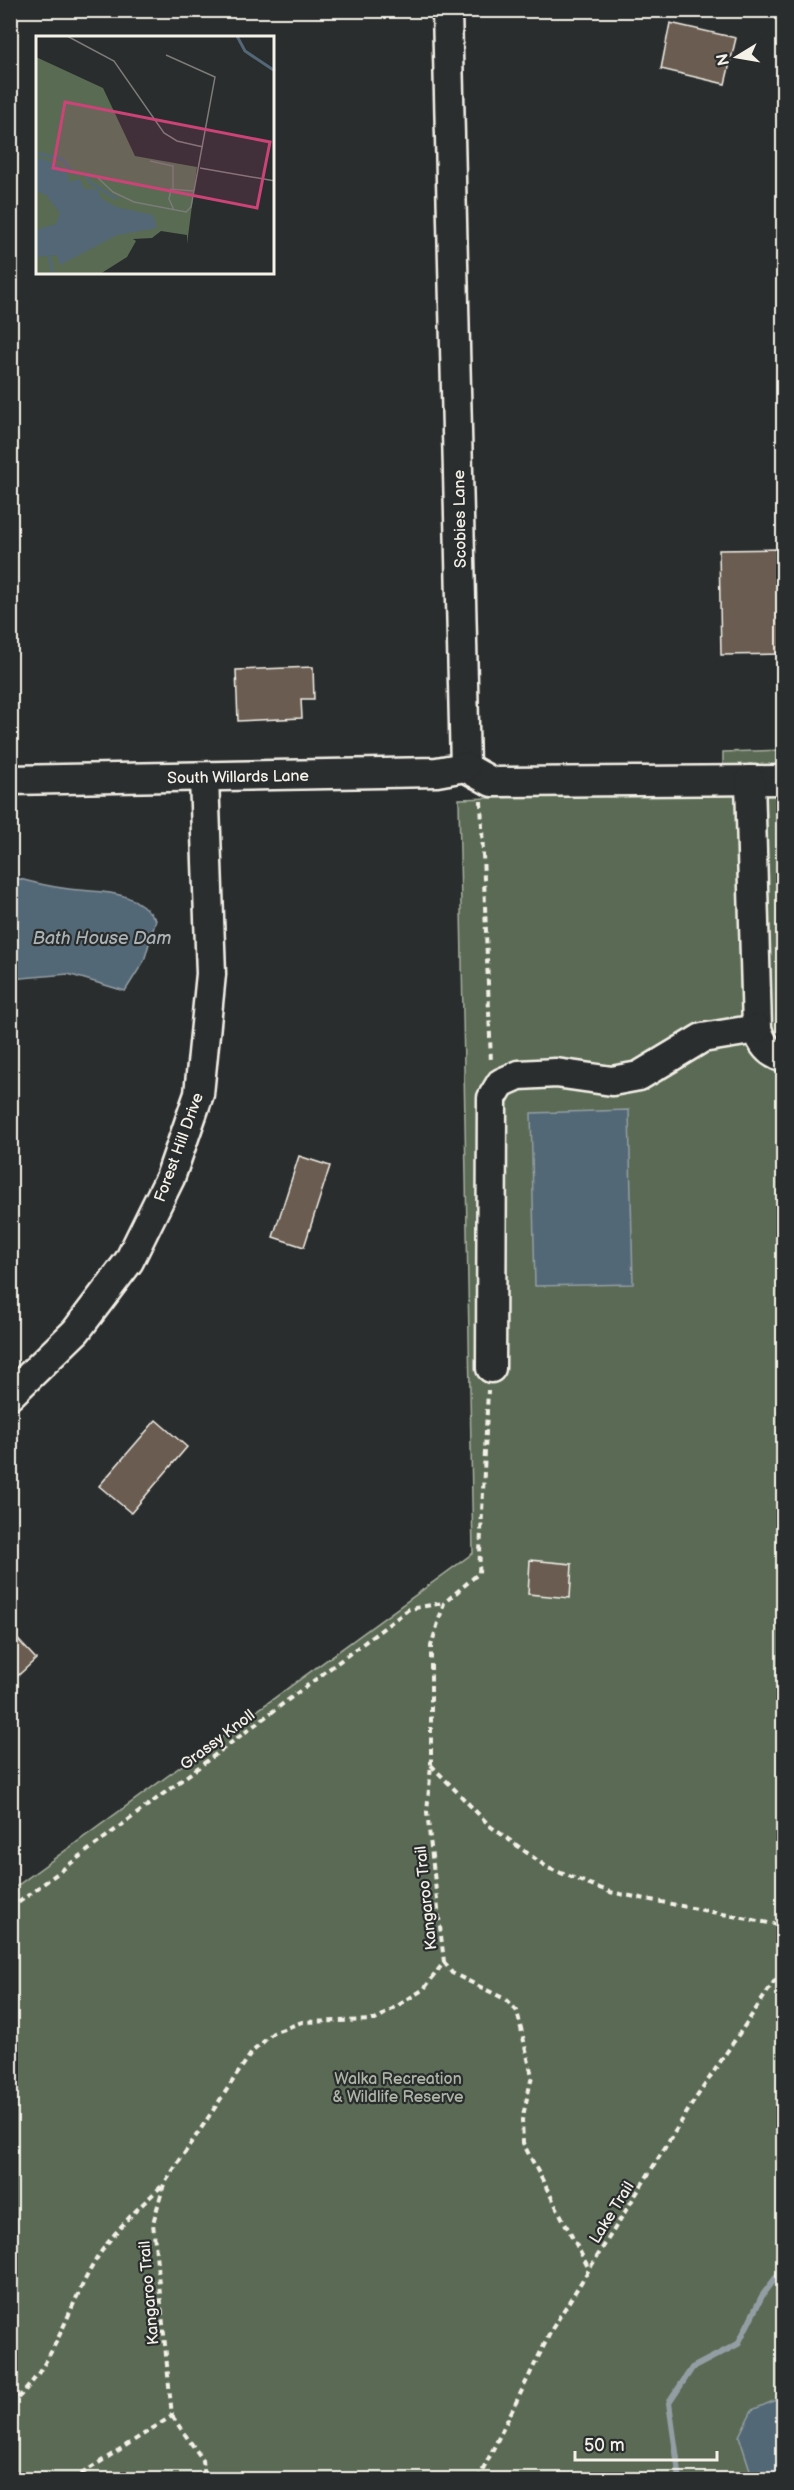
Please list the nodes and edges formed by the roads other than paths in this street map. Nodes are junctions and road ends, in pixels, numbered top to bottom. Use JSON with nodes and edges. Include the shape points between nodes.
{"nodes":[{"id":1,"x":447,"y":10,"type":"edge"},
{"id":2,"x":473,"y":772,"type":"junction"},
{"id":3,"x":204,"y":777,"type":"junction"},
{"id":4,"x":10,"y":780,"type":"edge"},
{"id":5,"x":736,"y":780,"type":"junction"},
{"id":6,"x":783,"y":780,"type":"edge"},
{"id":7,"x":757,"y":1029,"type":"junction"},
{"id":8,"x":783,"y":1058,"type":"edge"},
{"id":9,"x":491,"y":1368,"type":"road end"},
{"id":10,"x":10,"y":1395,"type":"edge"}],
"edges":[{"from":1,"to":2,"type":"street","name":"Scobies Lane"},
{"from":2,"to":3,"type":"street","name":"South Willards Lane"},
{"from":2,"to":5,"type":"street","via":[[492,782]]},
{"from":3,"to":4,"type":"street","name":"South Willards Lane"},
{"from":3,"to":10,"type":"street","name":"Forest Hill Drive","via":[[211,974],[199,1094],[170,1178],[129,1261],[76,1330]]},
{"from":5,"to":6,"type":"street"},
{"from":5,"to":7,"type":"street"},
{"from":7,"to":8,"type":"street","via":[[772,1054]]},
{"from":7,"to":9,"type":"street","via":[[702,1038],[639,1076],[612,1081],[556,1073],[519,1075],[501,1083],[492,1098]]}]}
